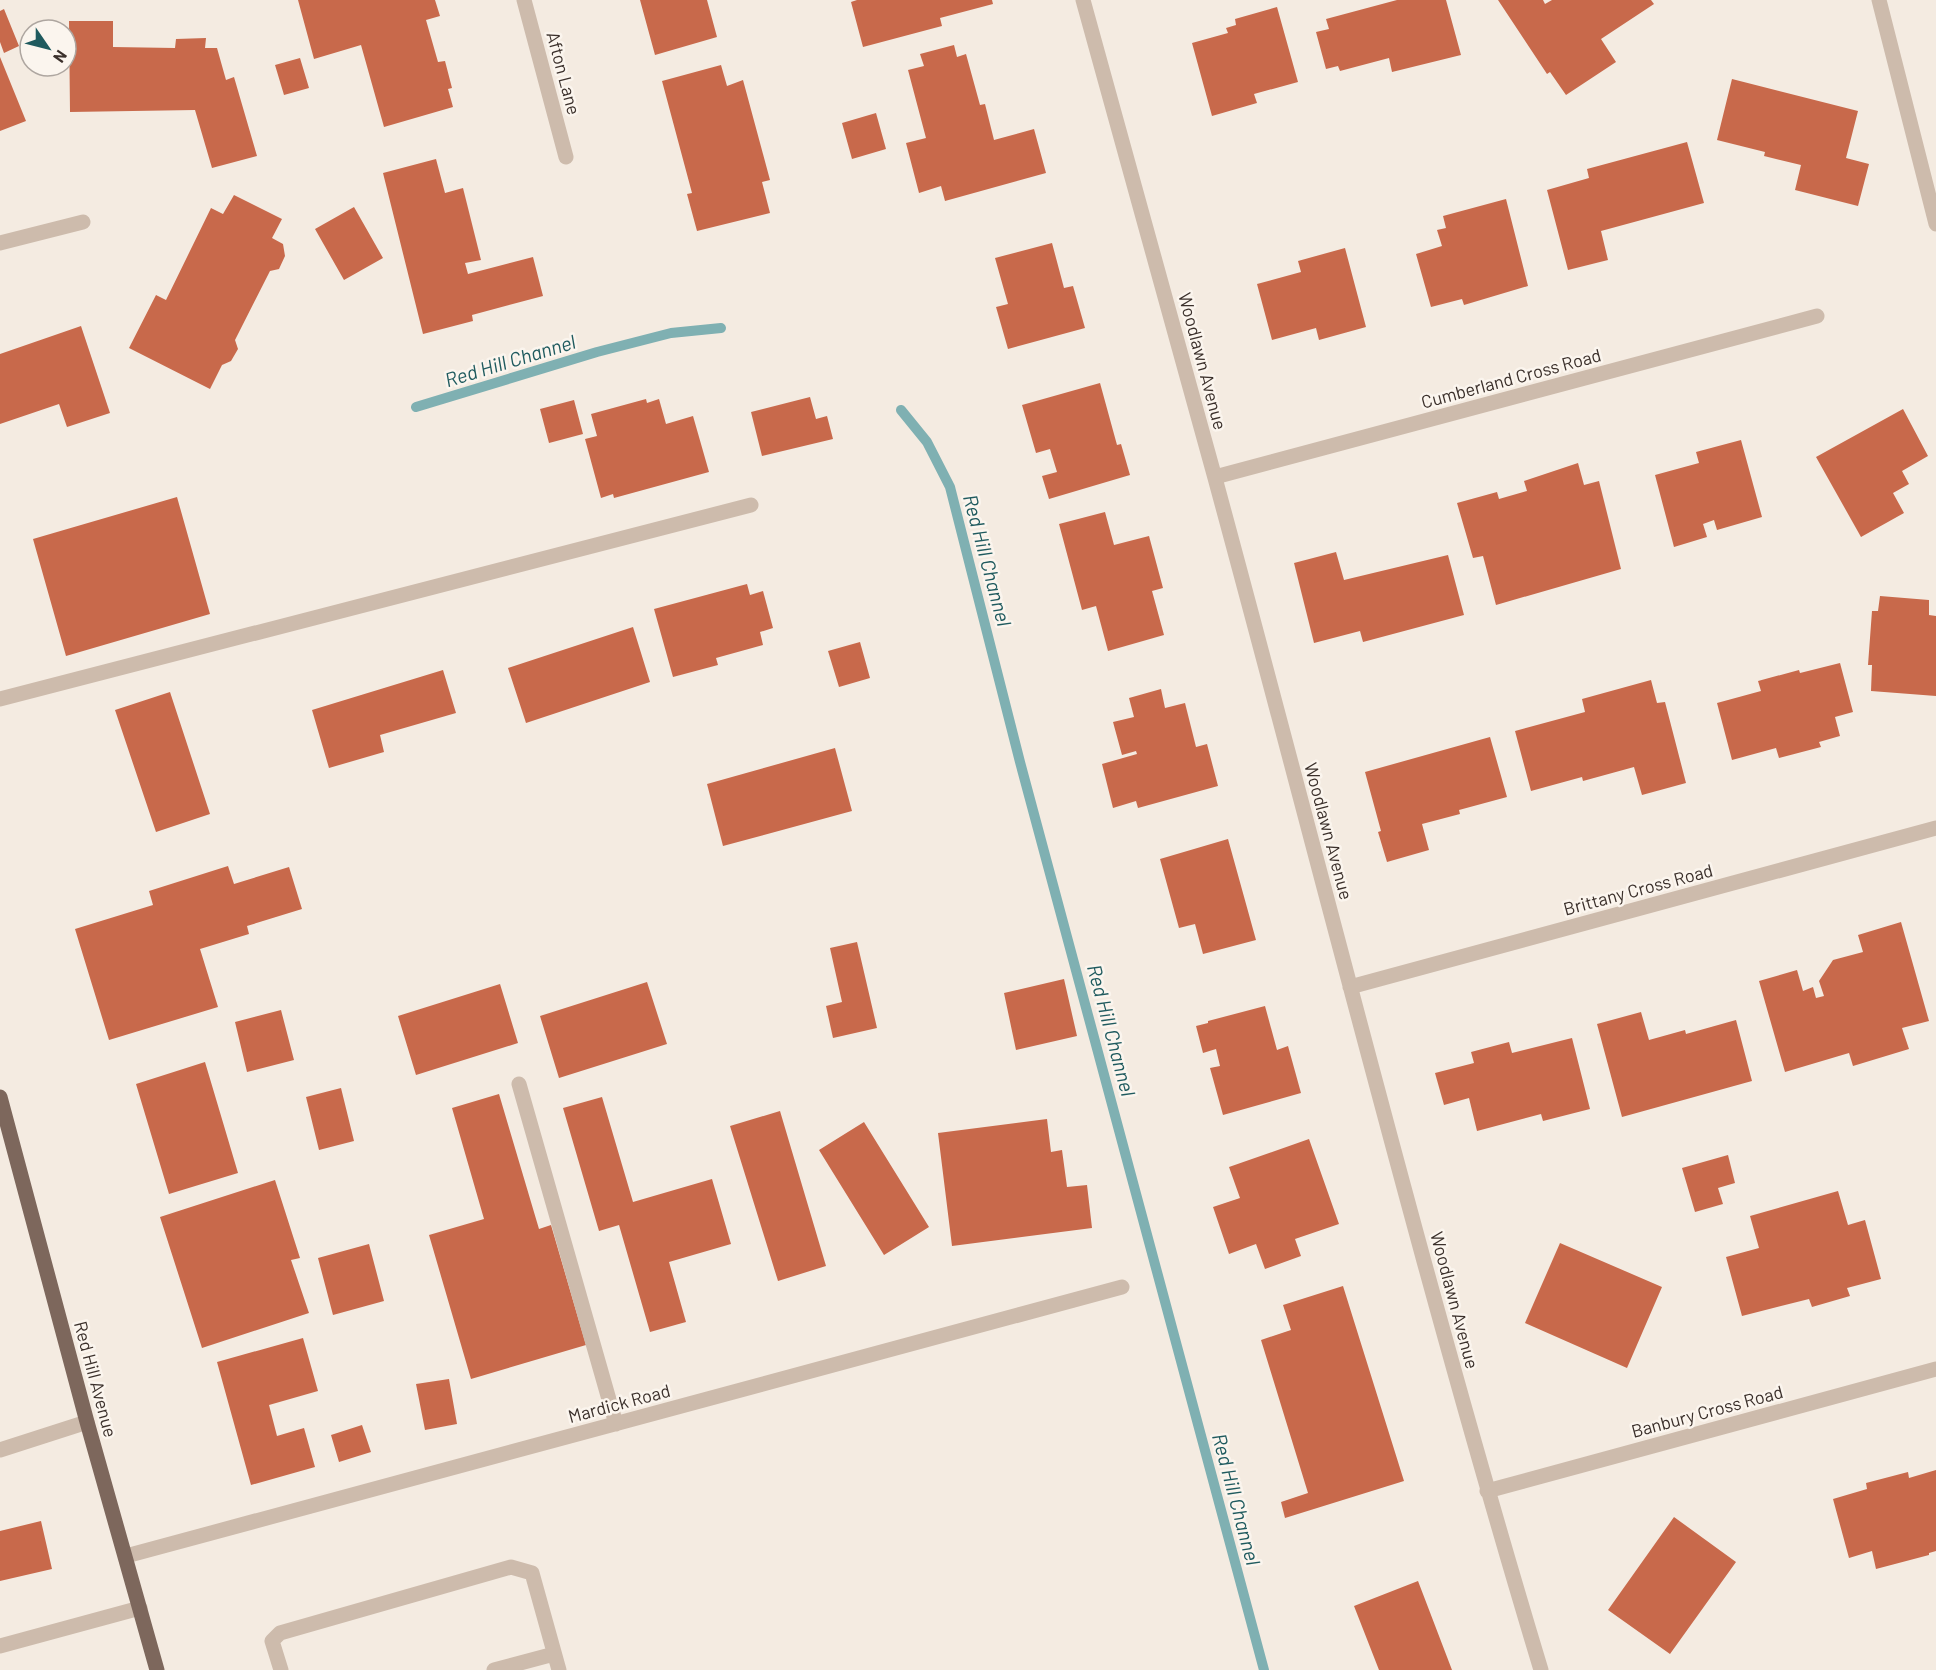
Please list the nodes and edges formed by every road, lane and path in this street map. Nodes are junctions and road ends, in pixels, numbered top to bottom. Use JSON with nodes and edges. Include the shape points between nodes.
{"nodes":[{"id":1,"x":524,"y":0,"type":"edge"},
{"id":2,"x":1083,"y":0,"type":"edge"},
{"id":3,"x":1879,"y":0,"type":"edge"},
{"id":4,"x":566,"y":157,"type":"dead end"},
{"id":5,"x":83,"y":222,"type":"dead end"},
{"id":6,"x":1936,"y":224,"type":"edge"},
{"id":7,"x":0,"y":243,"type":"edge"},
{"id":8,"x":1817,"y":316,"type":"dead end"},
{"id":9,"x":1215,"y":477,"type":"junction"},
{"id":10,"x":751,"y":505,"type":"dead end"},
{"id":11,"x":0,"y":699,"type":"edge"},
{"id":12,"x":1936,"y":828,"type":"edge"},
{"id":13,"x":1350,"y":987,"type":"junction"},
{"id":14,"x":519,"y":1084,"type":"dead end"},
{"id":15,"x":0,"y":1097,"type":"edge"},
{"id":16,"x":1122,"y":1287,"type":"dead end"},
{"id":17,"x":1936,"y":1370,"type":"edge"},
{"id":18,"x":87,"y":1422,"type":"junction"},
{"id":19,"x":616,"y":1424,"type":"junction"},
{"id":20,"x":0,"y":1450,"type":"edge"},
{"id":21,"x":1487,"y":1491,"type":"junction"},
{"id":22,"x":126,"y":1556,"type":"junction"},
{"id":23,"x":140,"y":1608,"type":"junction"},
{"id":24,"x":0,"y":1646,"type":"edge"},
{"id":25,"x":554,"y":1654,"type":"junction"},
{"id":26,"x":157,"y":1670,"type":"edge"},
{"id":27,"x":281,"y":1670,"type":"edge"},
{"id":28,"x":494,"y":1670,"type":"edge"},
{"id":29,"x":559,"y":1670,"type":"edge"},
{"id":30,"x":1541,"y":1670,"type":"edge"}],
"edges":[{"from":1,"to":4,"type":"street","name":"Afton Lane"},
{"from":2,"to":9,"type":"street","name":"Woodlawn Avenue"},
{"from":3,"to":6,"type":"street"},
{"from":5,"to":7,"type":"street"},
{"from":8,"to":9,"type":"street","name":"Cumberland Cross Road"},
{"from":9,"to":13,"type":"street","name":"Woodlawn Avenue"},
{"from":10,"to":11,"type":"street"},
{"from":12,"to":13,"type":"street","name":"Brittany Cross Road"},
{"from":13,"to":21,"type":"street","name":"Woodlawn Avenue"},
{"from":14,"to":19,"type":"street"},
{"from":15,"to":18,"type":"main road","name":"Red Hill Avenue"},
{"from":16,"to":19,"type":"street","name":"Mardick Road"},
{"from":17,"to":21,"type":"street","name":"Banbury Cross Road"},
{"from":18,"to":20,"type":"street"},
{"from":18,"to":22,"type":"main road","name":"Red Hill Avenue"},
{"from":19,"to":22,"type":"street","name":"Mardick Road"},
{"from":21,"to":30,"type":"street","name":"Woodlawn Avenue"},
{"from":22,"to":23,"type":"main road","name":"Red Hill Avenue"},
{"from":23,"to":24,"type":"street"},
{"from":23,"to":26,"type":"main road","name":"Red Hill Avenue"},
{"from":25,"to":27,"type":"street","via":[[532,1573],[511,1567],[280,1633],[272,1641]]},
{"from":25,"to":28,"type":"street"},
{"from":25,"to":29,"type":"street"}]}
